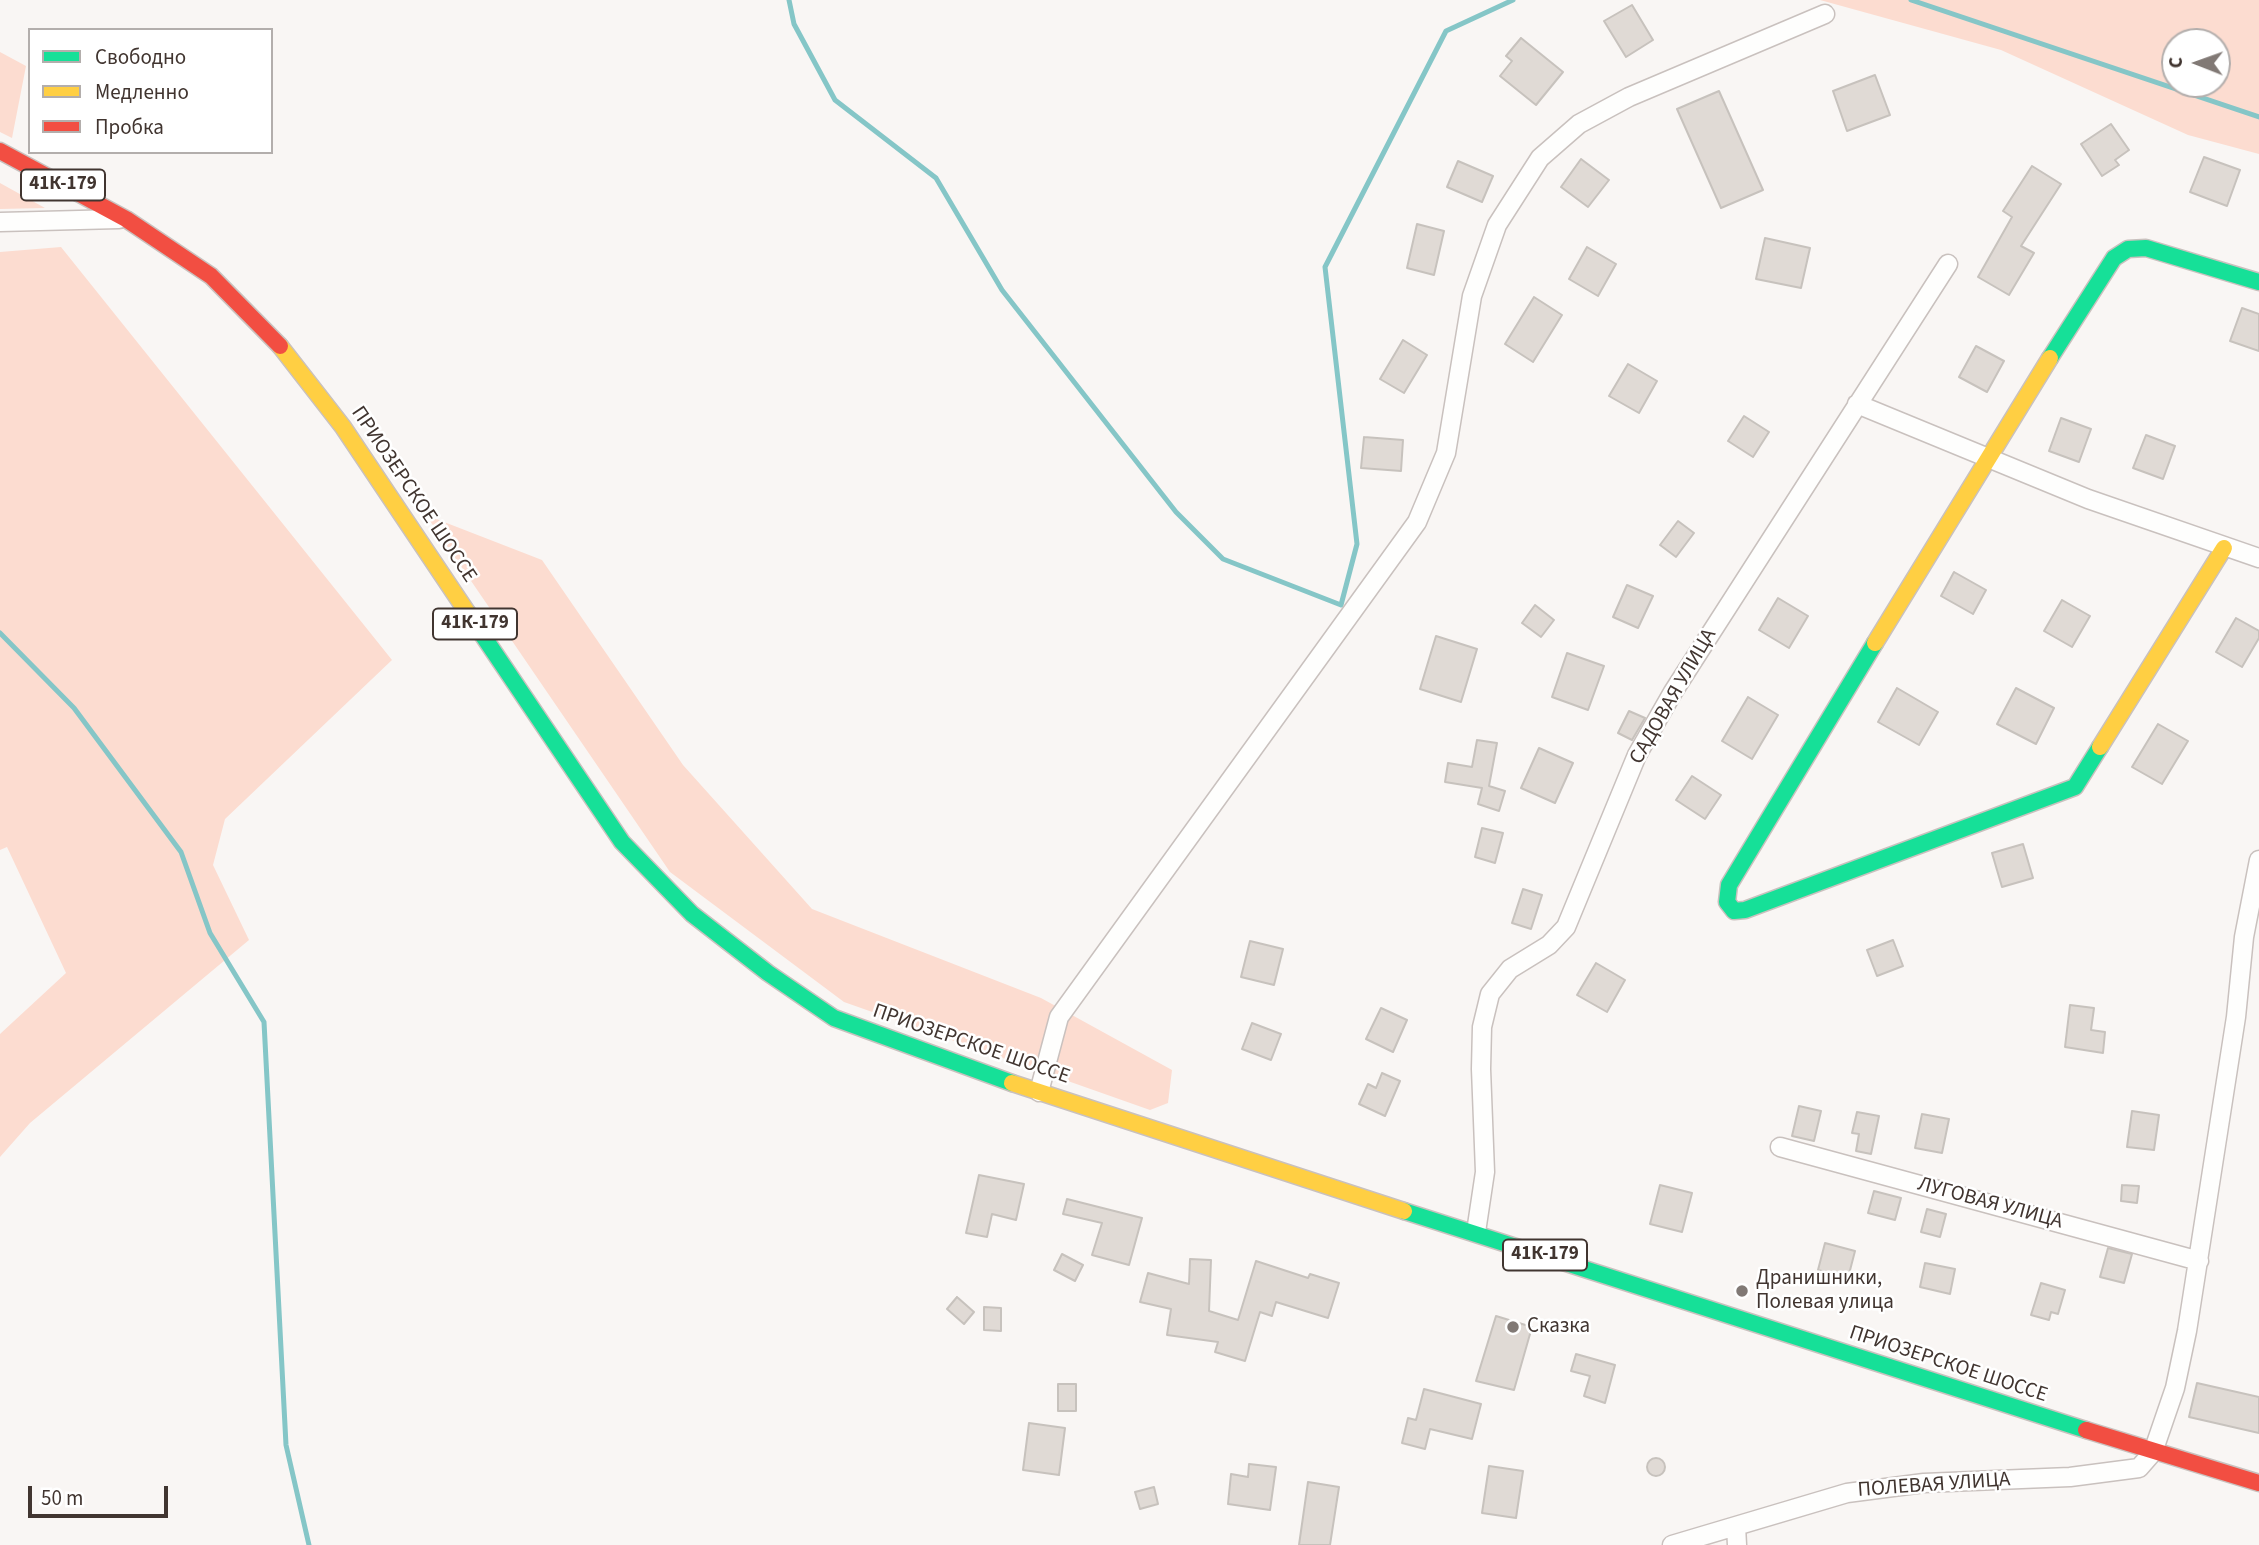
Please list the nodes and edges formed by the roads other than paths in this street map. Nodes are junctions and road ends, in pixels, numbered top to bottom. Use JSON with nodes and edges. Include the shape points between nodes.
{"nodes":[{"id":1,"x":1825,"y":14,"type":"dead end"},
{"id":2,"x":0,"y":151,"type":"edge"},
{"id":3,"x":126,"y":219,"type":"junction"},
{"id":4,"x":0,"y":222,"type":"edge"},
{"id":5,"x":1948,"y":264,"type":"dead end"},
{"id":6,"x":2259,"y":282,"type":"edge"},
{"id":7,"x":1857,"y":404,"type":"junction"},
{"id":8,"x":1986,"y":457,"type":"junction"},
{"id":9,"x":2224,"y":548,"type":"junction"},
{"id":10,"x":2259,"y":558,"type":"edge"},
{"id":11,"x":2259,"y":860,"type":"edge"},
{"id":12,"x":1039,"y":1092,"type":"junction"},
{"id":13,"x":1780,"y":1147,"type":"dead end"},
{"id":14,"x":1476,"y":1232,"type":"junction"},
{"id":15,"x":2199,"y":1261,"type":"junction"},
{"id":16,"x":2152,"y":1451,"type":"junction"},
{"id":17,"x":2259,"y":1483,"type":"edge"},
{"id":18,"x":1736,"y":1525,"type":"junction"},
{"id":19,"x":1672,"y":1545,"type":"edge"},
{"id":20,"x":1737,"y":1545,"type":"edge"}],
"edges":[{"from":1,"to":12,"type":"street","via":[[1629,97],[1579,124],[1541,158],[1497,225],[1472,296],[1446,453],[1418,522],[1059,1017]]},
{"from":2,"to":3,"type":"main road","name":"ПРИОЗЕРСКОЕ ШОССЕ","number":"41К-179"},
{"from":3,"to":4,"type":"street"},
{"from":3,"to":12,"type":"main road","name":"ПРИОЗЕРСКОЕ ШОССЕ","number":"41К-179","via":[[211,276],[281,347],[343,427],[622,842],[692,915],[835,1018]]},
{"from":5,"to":7,"type":"street","name":"САДОВАЯ УЛИЦА"},
{"from":6,"to":8,"type":"main road","via":[[2146,248],[2128,248],[2114,258]]},
{"from":7,"to":8,"type":"street"},
{"from":7,"to":14,"type":"street","name":"САДОВАЯ УЛИЦА","via":[[1637,755],[1566,927],[1549,946],[1510,970],[1490,994],[1482,1027],[1485,1172]]},
{"from":8,"to":9,"type":"street"},
{"from":8,"to":9,"type":"main road","via":[[1729,885],[1727,902],[1734,911],[2075,787]]},
{"from":9,"to":10,"type":"street"},
{"from":11,"to":15,"type":"street"},
{"from":12,"to":14,"type":"main road","name":"ПРИОЗЕРСКОЕ ШОССЕ","number":"41К-179"},
{"from":13,"to":15,"type":"street","name":"ЛУГОВАЯ УЛИЦА"},
{"from":14,"to":16,"type":"main road","name":"ПРИОЗЕРСКОЕ ШОССЕ","number":"41К-179"},
{"from":15,"to":16,"type":"street","via":[[2175,1388]]},
{"from":16,"to":17,"type":"main road","name":"ПРИОЗЕРСКОЕ ШОССЕ","number":"41К-179"},
{"from":16,"to":18,"type":"street","name":"ПОЛЕВАЯ УЛИЦА","via":[[2139,1468],[1847,1493]]},
{"from":18,"to":19,"type":"street","name":"ПОЛЕВАЯ УЛИЦА"},
{"from":18,"to":20,"type":"street"}]}
